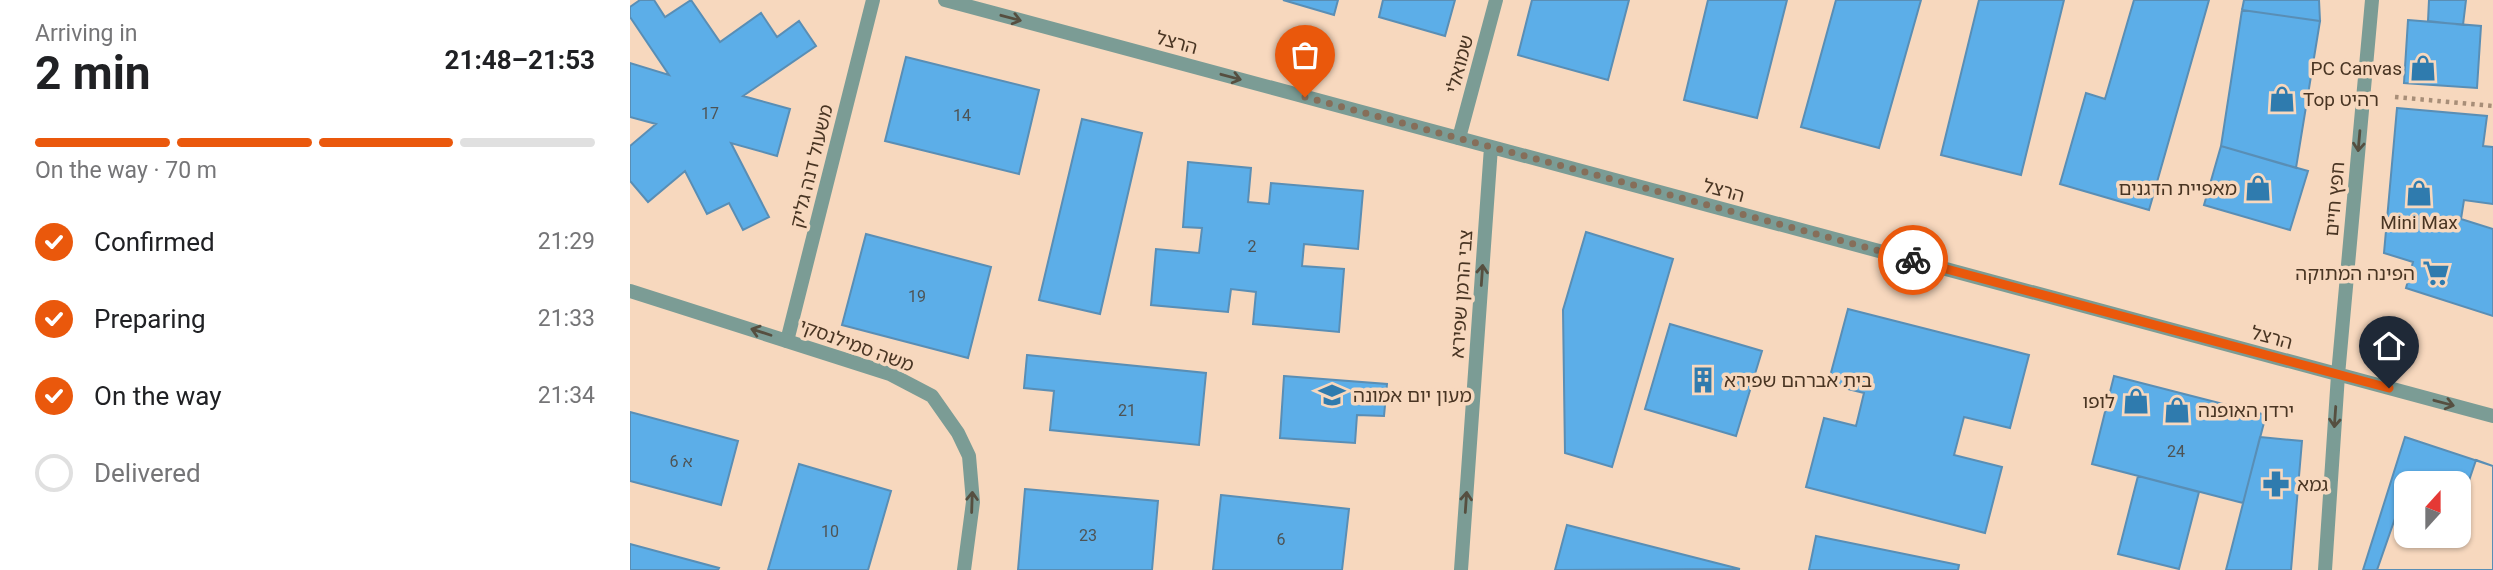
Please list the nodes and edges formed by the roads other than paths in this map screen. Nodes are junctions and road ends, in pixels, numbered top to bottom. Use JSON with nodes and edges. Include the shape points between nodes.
{"nodes":[{"id":1,"x":873,"y":0,"type":"edge"},
{"id":2,"x":945,"y":0,"type":"edge"},
{"id":3,"x":1496,"y":0,"type":"edge"},
{"id":4,"x":2372,"y":0,"type":"edge"},
{"id":5,"x":1459,"y":138,"type":"junction"},
{"id":6,"x":1491,"y":147,"type":"junction"},
{"id":7,"x":630,"y":291,"type":"edge"},
{"id":8,"x":787,"y":341,"type":"junction"},
{"id":9,"x":2338,"y":374,"type":"junction"},
{"id":10,"x":2493,"y":416,"type":"edge"},
{"id":11,"x":964,"y":570,"type":"edge"},
{"id":12,"x":1461,"y":570,"type":"edge"},
{"id":13,"x":2325,"y":570,"type":"edge"}],
"edges":[{"from":1,"to":8,"type":"street","name":"משעול דנה גליק"},
{"from":2,"to":5,"type":"street","name":"הרצל","one_way":true},
{"from":3,"to":5,"type":"street","name":"שמואלי"},
{"from":4,"to":9,"type":"street","name":"חפץ חיים","one_way":true},
{"from":5,"to":6,"type":"street","name":"הרצל"},
{"from":6,"to":9,"type":"street","name":"הרצל"},
{"from":12,"to":6,"type":"street","name":"צבי הרמן שפירא","one_way":true},
{"from":8,"to":7,"type":"street","name":"משה סמילנסקי","one_way":true},
{"from":11,"to":8,"type":"street","name":"משה סמילנסקי","one_way":true,"via":[[973,502],[969,456],[932,396],[890,374]]},
{"from":9,"to":10,"type":"street","name":"הרצל","one_way":true},
{"from":9,"to":13,"type":"street","name":"חפץ חיים","one_way":true}]}
